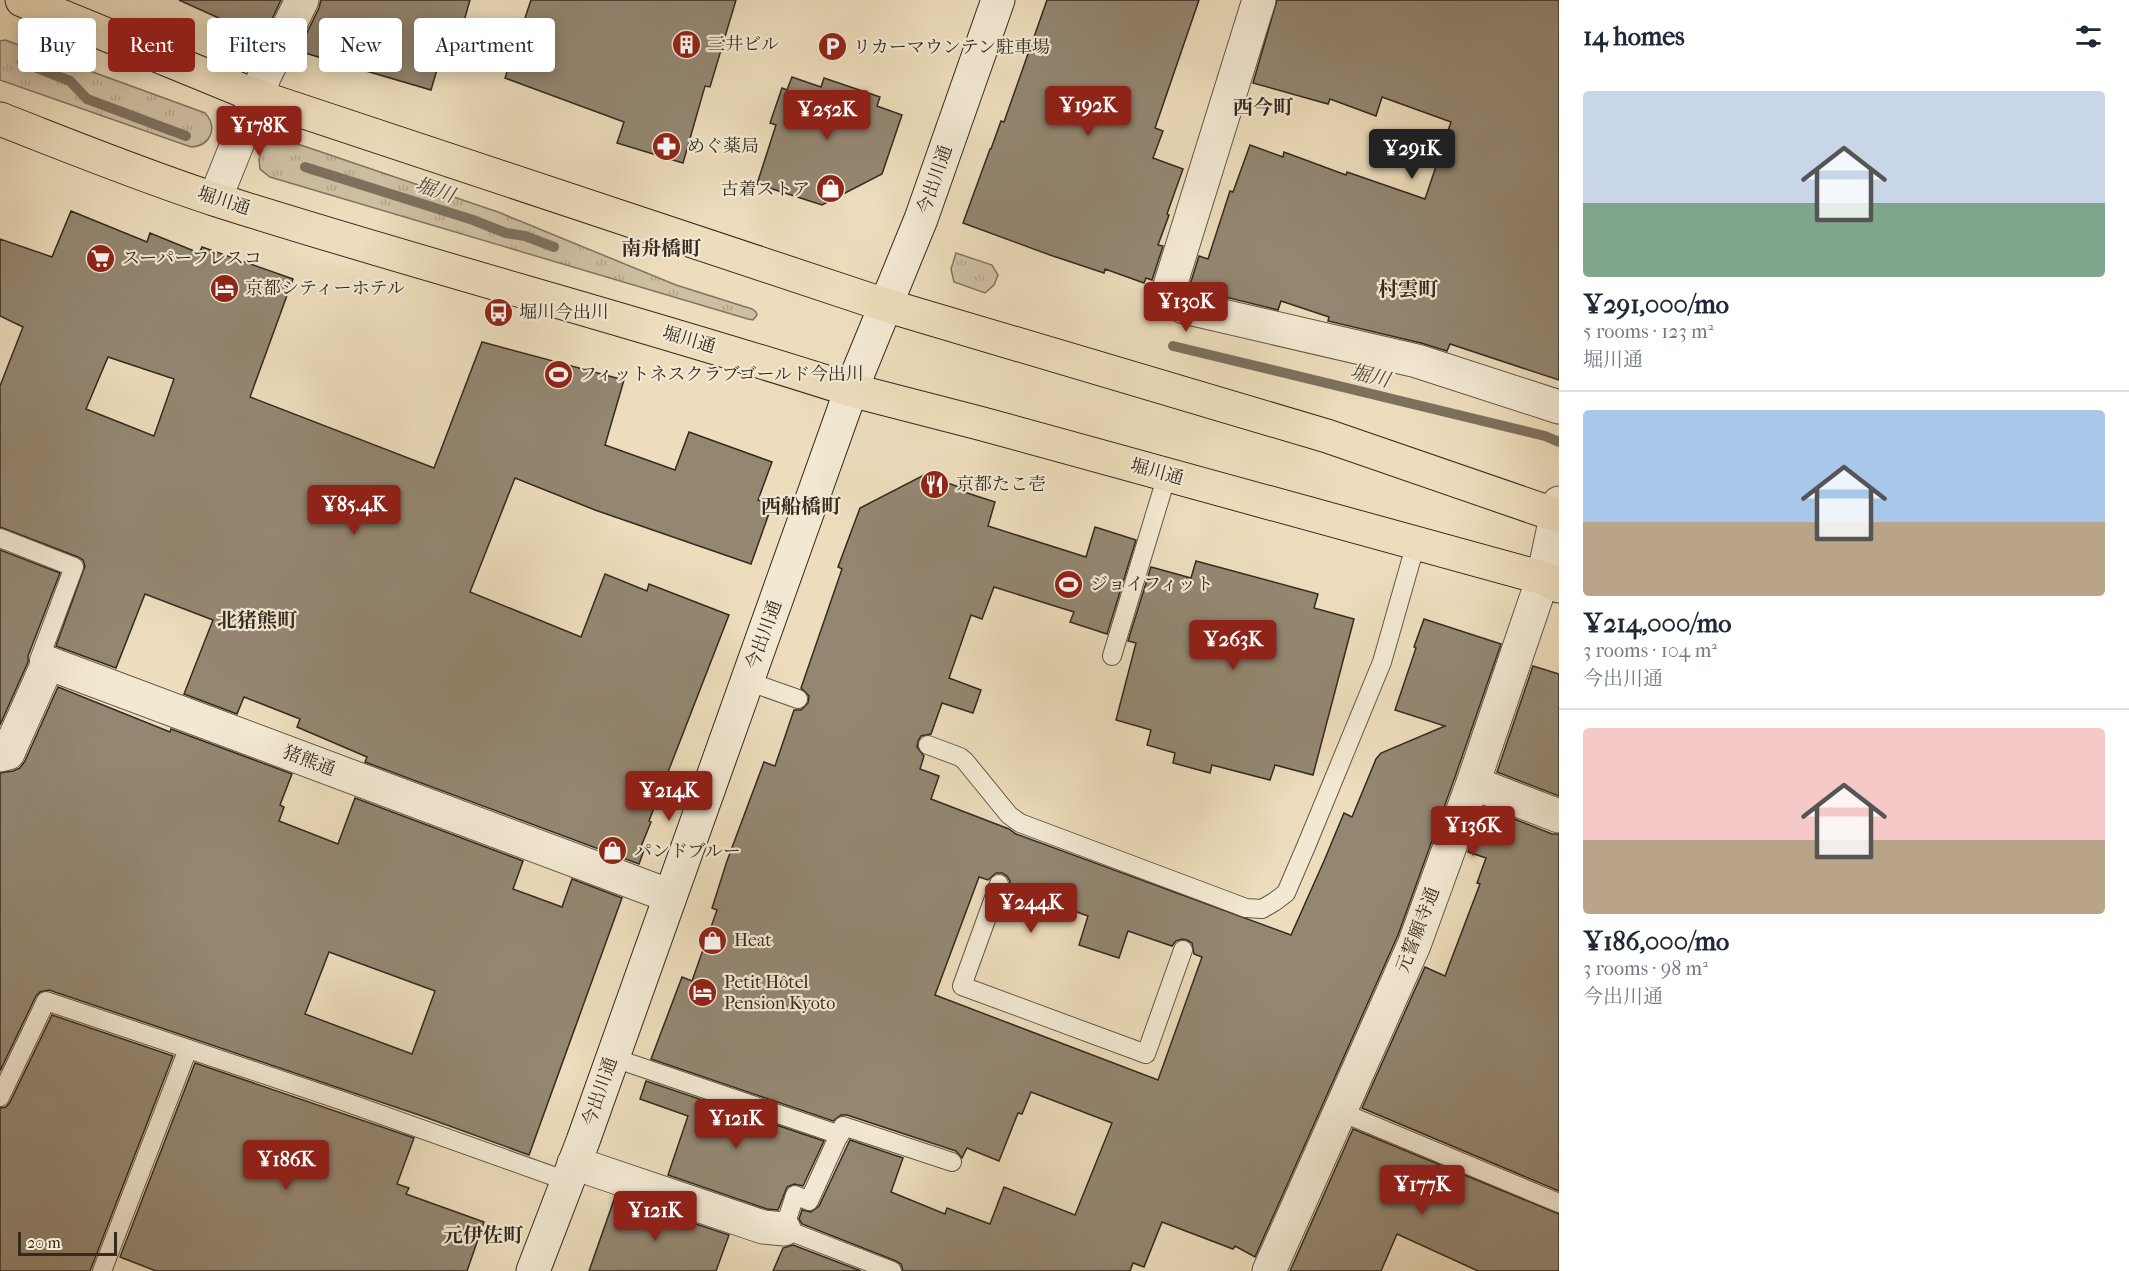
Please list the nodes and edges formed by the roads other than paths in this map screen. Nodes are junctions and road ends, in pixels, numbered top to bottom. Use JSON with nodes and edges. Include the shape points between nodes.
{"nodes":[{"id":1,"x":22,"y":0,"type":"edge"},
{"id":2,"x":302,"y":0,"type":"edge"},
{"id":3,"x":998,"y":0,"type":"edge"},
{"id":4,"x":1259,"y":0,"type":"edge"},
{"id":5,"x":256,"y":96,"type":"junction"},
{"id":6,"x":0,"y":119,"type":"edge"},
{"id":7,"x":215,"y":199,"type":"junction"},
{"id":8,"x":885,"y":305,"type":"junction"},
{"id":9,"x":851,"y":390,"type":"junction"},
{"id":10,"x":1559,"y":407,"type":"edge"},
{"id":11,"x":1167,"y":475,"type":"junction"},
{"id":12,"x":1558,"y":511,"type":"edge"},
{"id":13,"x":0,"y":538,"type":"edge"},
{"id":14,"x":1416,"y":543,"type":"junction"},
{"id":15,"x":1551,"y":582,"type":"edge"},
{"id":16,"x":1112,"y":656,"type":"dead end"},
{"id":17,"x":48,"y":663,"type":"junction"},
{"id":18,"x":747,"y":681,"type":"junction"},
{"id":19,"x":798,"y":699,"type":"dead end"},
{"id":20,"x":928,"y":745,"type":"dead end"},
{"id":21,"x":0,"y":755,"type":"edge"},
{"id":22,"x":1473,"y":783,"type":"junction"},
{"id":23,"x":1559,"y":816,"type":"edge"},
{"id":24,"x":999,"y":884,"type":"dead end"},
{"id":25,"x":670,"y":896,"type":"junction"},
{"id":26,"x":1183,"y":950,"type":"dead end"},
{"id":27,"x":188,"y":1049,"type":"junction"},
{"id":28,"x":611,"y":1057,"type":"junction"},
{"id":29,"x":0,"y":1097,"type":"edge"},
{"id":30,"x":1341,"y":1112,"type":"junction"},
{"id":31,"x":840,"y":1135,"type":"junction"},
{"id":32,"x":952,"y":1162,"type":"dead end"},
{"id":33,"x":571,"y":1172,"type":"junction"},
{"id":34,"x":1559,"y":1203,"type":"edge"},
{"id":35,"x":784,"y":1229,"type":"junction"},
{"id":36,"x":102,"y":1271,"type":"edge"},
{"id":37,"x":533,"y":1271,"type":"edge"},
{"id":38,"x":892,"y":1271,"type":"edge"},
{"id":39,"x":1269,"y":1271,"type":"edge"}],
"edges":[{"from":1,"to":5,"type":"main road"},
{"from":2,"to":5,"type":"street"},
{"from":3,"to":8,"type":"street","name":"今出川通","via":[[921,219]]},
{"from":4,"to":10,"type":"street","via":[[1169,290],[1172,300],[1184,307],[1417,361]]},
{"from":5,"to":7,"type":"street"},
{"from":5,"to":8,"type":"main road"},
{"from":6,"to":7,"type":"main road","name":"堀川通"},
{"from":7,"to":9,"type":"main road","name":"堀川通"},
{"from":8,"to":9,"type":"street","name":"今出川通"},
{"from":8,"to":12,"type":"main road","via":[[1327,436]]},
{"from":9,"to":11,"type":"main road","name":"堀川通"},
{"from":9,"to":18,"type":"street","name":"今出川通"},
{"from":11,"to":14,"type":"main road","name":"堀川通"},
{"from":11,"to":16,"type":"lane"},
{"from":12,"to":15,"type":"street","name":"元誓願寺通"},
{"from":13,"to":17,"type":"lane","via":[[74,567],[39,660]]},
{"from":14,"to":15,"type":"main road","name":"堀川通"},
{"from":14,"to":20,"type":"lane","via":[[1382,663],[1308,844],[1286,893],[1262,909],[1203,897],[1019,827],[965,761]]},
{"from":15,"to":22,"type":"street","name":"元誓願寺通"},
{"from":17,"to":21,"type":"street","via":[[8,753]]},
{"from":17,"to":25,"type":"street","name":"猪熊通"},
{"from":18,"to":19,"type":"lane"},
{"from":18,"to":25,"type":"street","name":"今出川通"},
{"from":22,"to":23,"type":"street"},
{"from":22,"to":30,"type":"street","name":"元誓願寺通","via":[[1414,945]]},
{"from":24,"to":26,"type":"lane","via":[[962,986],[1146,1054]]},
{"from":25,"to":28,"type":"street","name":"今出川通"},
{"from":27,"to":29,"type":"lane","via":[[46,1001]]},
{"from":27,"to":33,"type":"lane"},
{"from":27,"to":36,"type":"lane"},
{"from":28,"to":31,"type":"lane"},
{"from":28,"to":33,"type":"street","name":"今出川通"},
{"from":30,"to":34,"type":"lane"},
{"from":30,"to":39,"type":"street","name":"元誓願寺通"},
{"from":31,"to":32,"type":"lane","via":[[843,1126]]},
{"from":31,"to":35,"type":"lane","via":[[809,1201],[795,1195]]},
{"from":33,"to":35,"type":"street","via":[[763,1227]]},
{"from":33,"to":37,"type":"street","name":"今出川通"},
{"from":35,"to":38,"type":"lane"}]}
